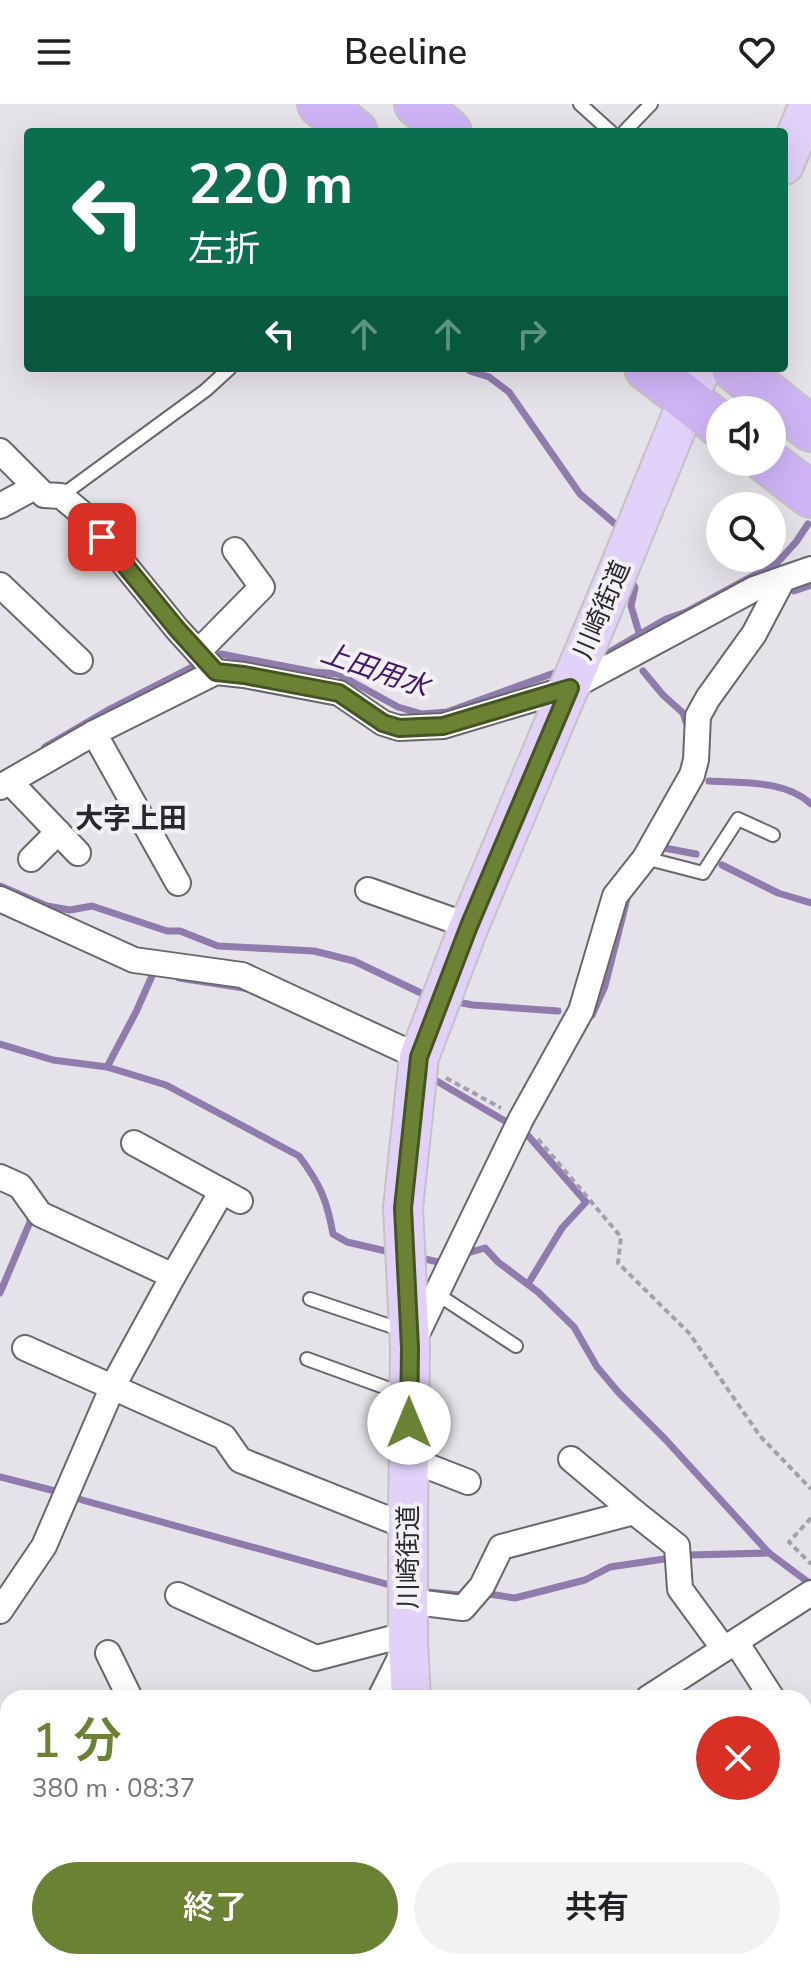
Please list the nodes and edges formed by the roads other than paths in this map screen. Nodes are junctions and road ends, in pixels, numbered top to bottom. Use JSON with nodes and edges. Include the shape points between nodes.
{"nodes":[{"id":1,"x":320,"y":104,"type":"edge"},
{"id":2,"x":580,"y":104,"type":"edge"},
{"id":3,"x":651,"y":104,"type":"edge"},
{"id":4,"x":809,"y":104,"type":"edge"},
{"id":5,"x":350,"y":128,"type":"edge"},
{"id":6,"x":607,"y":128,"type":"edge"},
{"id":7,"x":628,"y":128,"type":"edge"},
{"id":8,"x":788,"y":155,"type":"edge"},
{"id":9,"x":226,"y":372,"type":"edge"},
{"id":10,"x":654,"y":372,"type":"edge"},
{"id":11,"x":739,"y":372,"type":"edge"},
{"id":12,"x":703,"y":398,"type":"edge"},
{"id":13,"x":811,"y":429,"type":"edge"},
{"id":14,"x":0,"y":451,"type":"edge"},
{"id":15,"x":786,"y":476,"type":"edge"},
{"id":16,"x":35,"y":487,"type":"junction"},
{"id":17,"x":811,"y":495,"type":"edge"},
{"id":18,"x":61,"y":496,"type":"junction"},
{"id":19,"x":0,"y":506,"type":"edge"},
{"id":20,"x":235,"y":550,"type":"dead end"},
{"id":21,"x":811,"y":569,"type":"edge"},
{"id":22,"x":783,"y":579,"type":"junction"},
{"id":23,"x":0,"y":585,"type":"edge"},
{"id":24,"x":198,"y":652,"type":"junction"},
{"id":25,"x":80,"y":661,"type":"dead end"},
{"id":26,"x":216,"y":672,"type":"junction"},
{"id":27,"x":570,"y":688,"type":"junction"},
{"id":28,"x":94,"y":733,"type":"junction"},
{"id":29,"x":5,"y":784,"type":"edge"},
{"id":30,"x":58,"y":832,"type":"junction"},
{"id":31,"x":773,"y":835,"type":"dead end"},
{"id":32,"x":78,"y":853,"type":"dead end"},
{"id":33,"x":645,"y":858,"type":"junction"},
{"id":34,"x":31,"y":859,"type":"dead end"},
{"id":35,"x":178,"y":883,"type":"dead end"},
{"id":36,"x":368,"y":890,"type":"dead end"},
{"id":37,"x":0,"y":899,"type":"edge"},
{"id":38,"x":469,"y":926,"type":"junction"},
{"id":39,"x":419,"y":1057,"type":"junction"},
{"id":40,"x":134,"y":1143,"type":"dead end"},
{"id":41,"x":0,"y":1177,"type":"edge"},
{"id":42,"x":173,"y":1276,"type":"junction"},
{"id":43,"x":437,"y":1294,"type":"junction"},
{"id":44,"x":310,"y":1299,"type":"dead end"},
{"id":45,"x":409,"y":1340,"type":"junction"},
{"id":46,"x":516,"y":1346,"type":"dead end"},
{"id":47,"x":25,"y":1348,"type":"dead end"},
{"id":48,"x":307,"y":1359,"type":"dead end"},
{"id":49,"x":113,"y":1386,"type":"junction"},
{"id":50,"x":410,"y":1396,"type":"junction"},
{"id":51,"x":409,"y":1459,"type":"junction"},
{"id":52,"x":571,"y":1459,"type":"dead end"},
{"id":53,"x":468,"y":1482,"type":"dead end"},
{"id":54,"x":634,"y":1512,"type":"junction"},
{"id":55,"x":408,"y":1527,"type":"junction"},
{"id":56,"x":811,"y":1593,"type":"edge"},
{"id":57,"x":178,"y":1595,"type":"dead end"},
{"id":58,"x":0,"y":1611,"type":"edge"},
{"id":59,"x":408,"y":1626,"type":"junction"},
{"id":60,"x":730,"y":1645,"type":"junction"},
{"id":61,"x":108,"y":1653,"type":"dead end"},
{"id":62,"x":126,"y":1690,"type":"edge"},
{"id":63,"x":383,"y":1690,"type":"edge"},
{"id":64,"x":411,"y":1690,"type":"edge"},
{"id":65,"x":660,"y":1690,"type":"edge"},
{"id":66,"x":766,"y":1690,"type":"edge"}],
"edges":[{"from":1,"to":5,"type":"highway"},
{"from":2,"to":6,"type":"lane"},
{"from":3,"to":7,"type":"lane"},
{"from":4,"to":8,"type":"main road"},
{"from":9,"to":18,"type":"lane"},
{"from":10,"to":12,"type":"highway"},
{"from":11,"to":13,"type":"highway"},
{"from":12,"to":27,"type":"main road","name":"川崎街道"},
{"from":14,"to":16,"type":"street"},
{"from":15,"to":17,"type":"highway"},
{"from":16,"to":18,"type":"street","via":[[44,495]]},
{"from":16,"to":19,"type":"street"},
{"from":18,"to":24,"type":"street","via":[[84,515]]},
{"from":20,"to":24,"type":"street","via":[[262,587]]},
{"from":21,"to":22,"type":"street"},
{"from":22,"to":27,"type":"street","via":[[754,589]]},
{"from":22,"to":33,"type":"street","via":[[754,634],[698,716],[692,775]]},
{"from":23,"to":25,"type":"street"},
{"from":24,"to":26,"type":"street"},
{"from":26,"to":27,"type":"street","via":[[339,693],[399,728],[443,726]]},
{"from":26,"to":28,"type":"street"},
{"from":27,"to":38,"type":"main road","name":"川崎街道"},
{"from":28,"to":29,"type":"street"},
{"from":28,"to":35,"type":"street"},
{"from":29,"to":30,"type":"street"},
{"from":30,"to":32,"type":"street"},
{"from":30,"to":34,"type":"street"},
{"from":31,"to":33,"type":"lane","via":[[738,819],[703,873]]},
{"from":33,"to":43,"type":"street","via":[[615,896],[581,1011],[521,1119]]},
{"from":36,"to":38,"type":"street"},
{"from":37,"to":39,"type":"street","via":[[134,960],[242,975]]},
{"from":38,"to":39,"type":"main road","name":"川崎街道"},
{"from":39,"to":45,"type":"main road","name":"川崎街道","via":[[403,1208]]},
{"from":40,"to":42,"type":"street","via":[[231,1196]]},
{"from":41,"to":42,"type":"street","via":[[20,1186],[40,1214]]},
{"from":42,"to":49,"type":"street"},
{"from":43,"to":45,"type":"street"},
{"from":43,"to":46,"type":"lane"},
{"from":44,"to":45,"type":"lane"},
{"from":45,"to":50,"type":"main road","name":"川崎街道"},
{"from":47,"to":49,"type":"street"},
{"from":48,"to":50,"type":"lane"},
{"from":49,"to":55,"type":"street","via":[[224,1437],[240,1460]]},
{"from":49,"to":58,"type":"street","via":[[44,1546]]},
{"from":50,"to":51,"type":"main road","name":"川崎街道"},
{"from":51,"to":53,"type":"street"},
{"from":51,"to":55,"type":"main road","name":"川崎街道"},
{"from":52,"to":54,"type":"street"},
{"from":54,"to":59,"type":"street","via":[[501,1547],[482,1586],[463,1608]]},
{"from":54,"to":60,"type":"street","via":[[677,1546],[680,1589]]},
{"from":55,"to":59,"type":"main road","name":"川崎街道"},
{"from":56,"to":60,"type":"street"},
{"from":57,"to":59,"type":"street","via":[[316,1658]]},
{"from":59,"to":63,"type":"street"},
{"from":59,"to":64,"type":"main road","name":"川崎街道"},
{"from":60,"to":65,"type":"street"},
{"from":60,"to":66,"type":"street"},
{"from":61,"to":62,"type":"street"}]}
